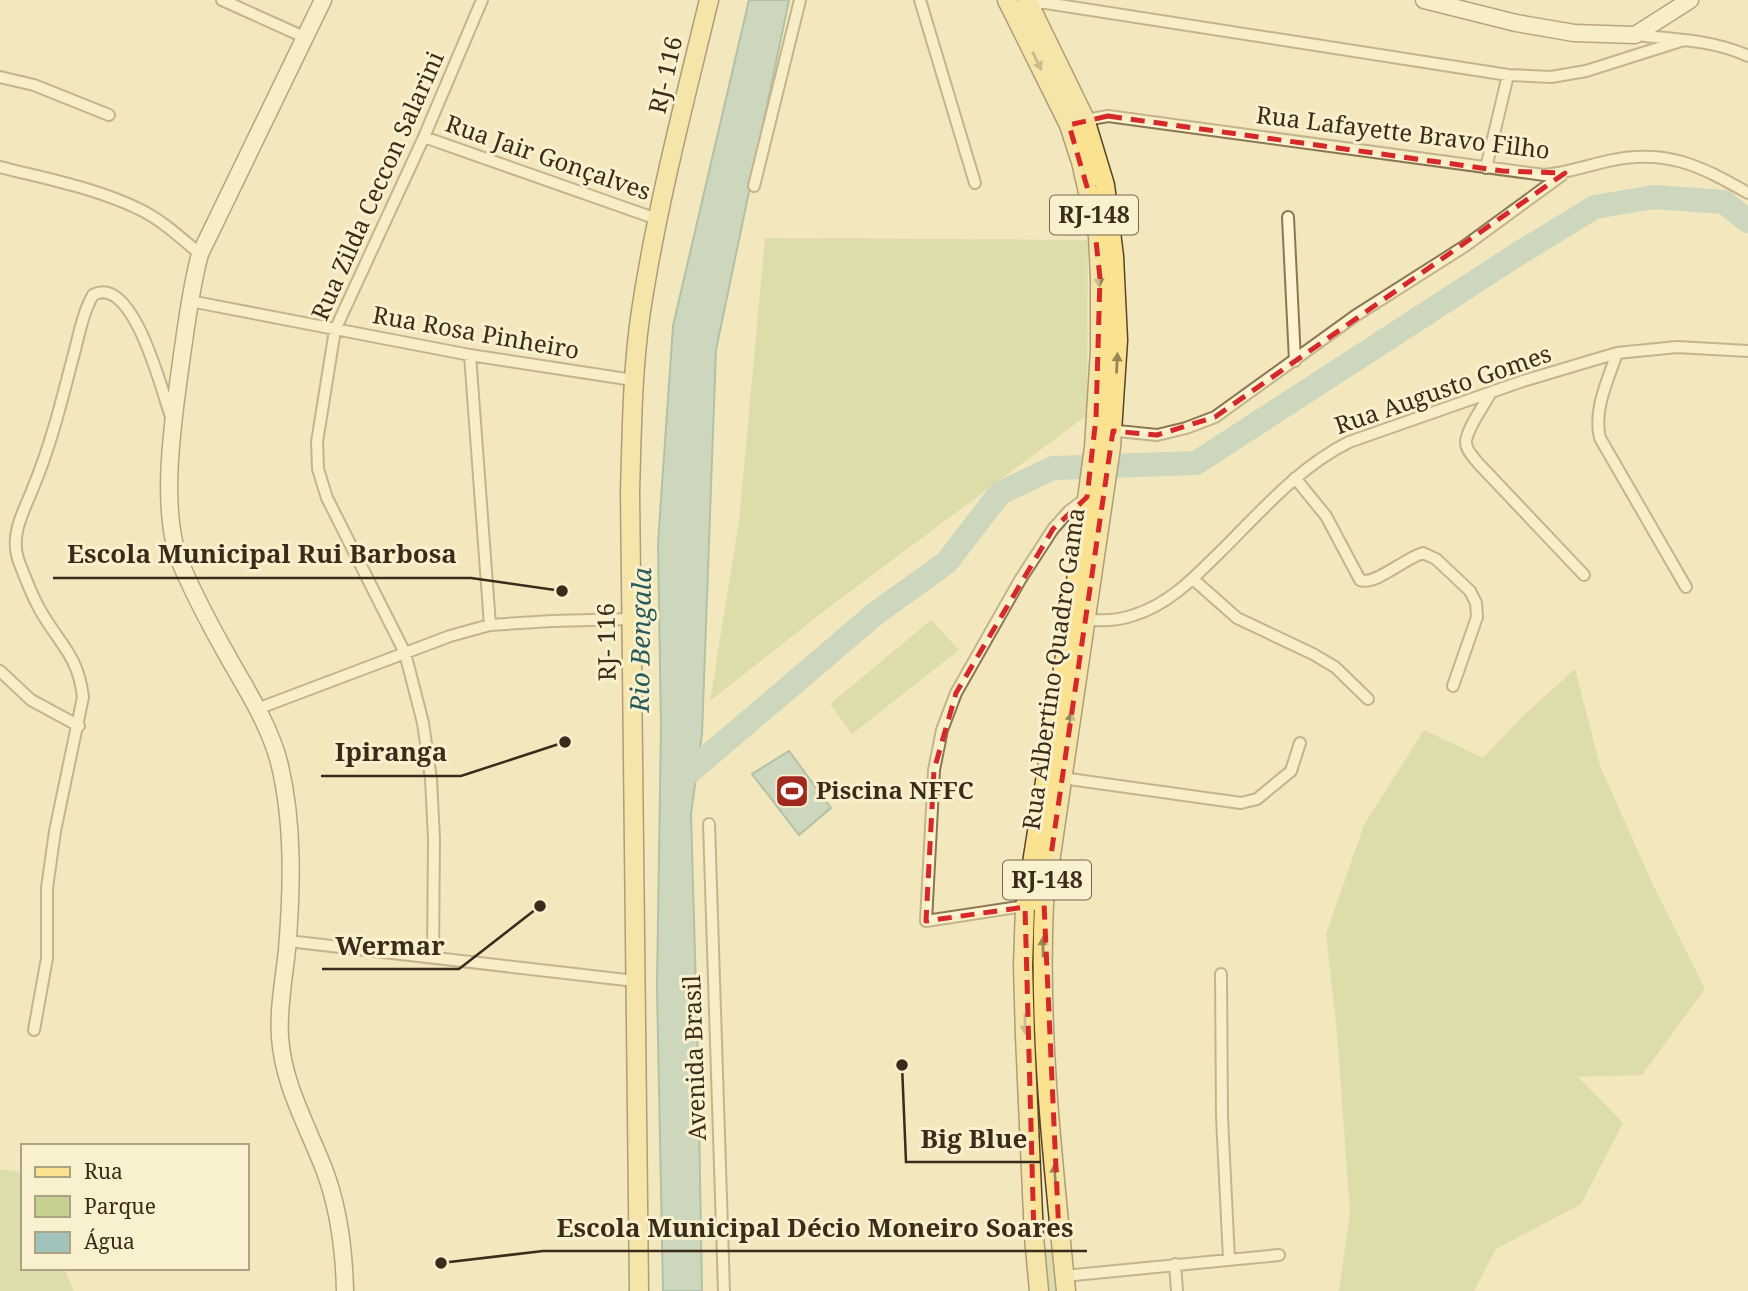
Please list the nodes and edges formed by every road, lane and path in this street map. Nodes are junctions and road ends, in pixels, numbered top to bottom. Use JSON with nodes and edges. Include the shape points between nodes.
{"nodes":[{"id":1,"x":222,"y":0,"type":"edge"},
{"id":2,"x":323,"y":0,"type":"edge"},
{"id":3,"x":482,"y":0,"type":"edge"},
{"id":4,"x":708,"y":0,"type":"edge"},
{"id":5,"x":800,"y":0,"type":"edge"},
{"id":6,"x":920,"y":0,"type":"edge"},
{"id":7,"x":1424,"y":0,"type":"edge"},
{"id":8,"x":1690,"y":0,"type":"edge"},
{"id":9,"x":1028,"y":1,"type":"edge"},
{"id":10,"x":1008,"y":2,"type":"edge"},
{"id":11,"x":1635,"y":35,"type":"junction"},
{"id":12,"x":304,"y":37,"type":"junction"},
{"id":13,"x":1684,"y":40,"type":"junction"},
{"id":14,"x":1748,"y":56,"type":"edge"},
{"id":15,"x":1508,"y":75,"type":"junction"},
{"id":16,"x":0,"y":77,"type":"edge"},
{"id":17,"x":108,"y":115,"type":"dead end"},
{"id":18,"x":1077,"y":122,"type":"junction"},
{"id":19,"x":424,"y":137,"type":"junction"},
{"id":20,"x":0,"y":167,"type":"edge"},
{"id":21,"x":1486,"y":168,"type":"junction"},
{"id":22,"x":1564,"y":173,"type":"junction"},
{"id":23,"x":975,"y":183,"type":"dead end"},
{"id":24,"x":754,"y":186,"type":"dead end"},
{"id":25,"x":1748,"y":193,"type":"edge"},
{"id":26,"x":1288,"y":218,"type":"dead end"},
{"id":27,"x":657,"y":219,"type":"junction"},
{"id":28,"x":200,"y":254,"type":"junction"},
{"id":29,"x":190,"y":301,"type":"junction"},
{"id":30,"x":335,"y":330,"type":"junction"},
{"id":31,"x":1748,"y":351,"type":"edge"},
{"id":32,"x":1617,"y":353,"type":"junction"},
{"id":33,"x":470,"y":355,"type":"junction"},
{"id":34,"x":1295,"y":361,"type":"junction"},
{"id":35,"x":633,"y":380,"type":"junction"},
{"id":36,"x":1490,"y":394,"type":"junction"},
{"id":37,"x":174,"y":423,"type":"junction"},
{"id":38,"x":1103,"y":438,"type":"junction"},
{"id":39,"x":1295,"y":478,"type":"junction"},
{"id":40,"x":1100,"y":479,"type":"junction"},
{"id":41,"x":1087,"y":497,"type":"junction"},
{"id":42,"x":1584,"y":575,"type":"dead end"},
{"id":43,"x":1193,"y":579,"type":"junction"},
{"id":44,"x":1686,"y":587,"type":"dead end"},
{"id":45,"x":631,"y":619,"type":"junction"},
{"id":46,"x":1078,"y":619,"type":"junction"},
{"id":47,"x":490,"y":625,"type":"junction"},
{"id":48,"x":405,"y":653,"type":"junction"},
{"id":49,"x":0,"y":671,"type":"edge"},
{"id":50,"x":1453,"y":686,"type":"dead end"},
{"id":51,"x":1368,"y":699,"type":"dead end"},
{"id":52,"x":257,"y":709,"type":"junction"},
{"id":53,"x":79,"y":726,"type":"junction"},
{"id":54,"x":1300,"y":743,"type":"dead end"},
{"id":55,"x":1062,"y":778,"type":"junction"},
{"id":56,"x":709,"y":824,"type":"dead end"},
{"id":57,"x":1044,"y":903,"type":"junction"},
{"id":58,"x":1026,"y":907,"type":"junction"},
{"id":59,"x":288,"y":941,"type":"junction"},
{"id":60,"x":433,"y":956,"type":"junction"},
{"id":61,"x":1221,"y":974,"type":"dead end"},
{"id":62,"x":635,"y":981,"type":"junction"},
{"id":63,"x":34,"y":1030,"type":"dead end"},
{"id":64,"x":1059,"y":1235,"type":"junction"},
{"id":65,"x":1034,"y":1237,"type":"junction"},
{"id":66,"x":1279,"y":1255,"type":"dead end"},
{"id":67,"x":1229,"y":1259,"type":"junction"},
{"id":68,"x":1175,"y":1264,"type":"junction"},
{"id":69,"x":1065,"y":1283,"type":"edge"},
{"id":70,"x":345,"y":1291,"type":"edge"},
{"id":71,"x":639,"y":1291,"type":"edge"},
{"id":72,"x":723,"y":1291,"type":"edge"},
{"id":73,"x":1040,"y":1291,"type":"edge"},
{"id":74,"x":1177,"y":1291,"type":"edge"}],
"edges":[{"from":1,"to":12,"type":"street"},
{"from":2,"to":12,"type":"street"},
{"from":3,"to":19,"type":"street","name":"Rua Zilda Ceccon Salarini"},
{"from":4,"to":27,"type":"main road","name":"RJ- 116"},
{"from":5,"to":24,"type":"street"},
{"from":6,"to":23,"type":"street"},
{"from":7,"to":11,"type":"street","via":[[1574,33]]},
{"from":8,"to":11,"type":"street"},
{"from":9,"to":10,"type":"street"},
{"from":9,"to":15,"type":"street"},
{"from":9,"to":18,"type":"main road","number":"RJ-148"},
{"from":10,"to":18,"type":"main road","number":"RJ-148","one_way":true},
{"from":11,"to":13,"type":"street"},
{"from":12,"to":28,"type":"street"},
{"from":13,"to":14,"type":"street"},
{"from":13,"to":15,"type":"street","via":[[1586,71],[1551,77]]},
{"from":15,"to":21,"type":"street"},
{"from":16,"to":17,"type":"street","via":[[34,85]]},
{"from":18,"to":21,"type":"street","name":"Rua Lafayette Bravo Filho","via":[[1108,116]]},
{"from":18,"to":38,"type":"main road","number":"RJ-148","via":[[1105,185],[1114,256],[1118,340]]},
{"from":19,"to":27,"type":"street","name":"Rua Jair Gonçalves"},
{"from":19,"to":30,"type":"street","name":"Rua Zilda Ceccon Salarini"},
{"from":20,"to":28,"type":"street","via":[[97,192],[140,210]]},
{"from":21,"to":22,"type":"street","name":"Rua Lafayette Bravo Filho"},
{"from":22,"to":25,"type":"street","name":"Rua Lafayette Bravo Filho","via":[[1642,156],[1673,158]]},
{"from":22,"to":34,"type":"street"},
{"from":26,"to":34,"type":"street"},
{"from":27,"to":35,"type":"main road","name":"RJ- 116"},
{"from":28,"to":29,"type":"street"},
{"from":29,"to":30,"type":"street","name":"Rua Rosa Pinheiro"},
{"from":29,"to":37,"type":"street"},
{"from":30,"to":33,"type":"street","name":"Rua Rosa Pinheiro"},
{"from":30,"to":48,"type":"street","name":"Rua Zilda Ceccon Salarini","via":[[317,442],[318,469],[347,541]]},
{"from":31,"to":32,"type":"street","name":"Rua Augusto Gomes","via":[[1676,347]]},
{"from":32,"to":36,"type":"street","name":"Rua Augusto Gomes"},
{"from":32,"to":44,"type":"street","via":[[1598,413],[1600,438]]},
{"from":33,"to":35,"type":"street","name":"Rua Rosa Pinheiro"},
{"from":33,"to":47,"type":"street"},
{"from":34,"to":38,"type":"street","via":[[1215,417],[1157,435]]},
{"from":35,"to":45,"type":"main road","name":"RJ- 116"},
{"from":36,"to":39,"type":"street","name":"Rua Augusto Gomes","via":[[1349,442],[1323,455]]},
{"from":36,"to":42,"type":"street","via":[[1468,434],[1469,452]]},
{"from":37,"to":52,"type":"street","via":[[170,486],[174,544],[198,600]]},
{"from":37,"to":53,"type":"street","via":[[142,331],[127,307],[110,293],[93,295],[50,444],[16,536],[17,556],[39,608],[75,662],[81,680]]},
{"from":38,"to":40,"type":"main road"},
{"from":39,"to":43,"type":"street","name":"Rua Augusto Gomes"},
{"from":39,"to":50,"type":"street","via":[[1326,516],[1360,580],[1371,581],[1423,553],[1436,559],[1470,591],[1477,617]]},
{"from":40,"to":41,"type":"main road","name":"Rua Albertino Quadro Gama"},
{"from":40,"to":46,"type":"main road","name":"Rua Albertino Quadro Gama","number":"RJ-148"},
{"from":41,"to":46,"type":"main road","name":"Rua Albertino Quadro Gama"},
{"from":41,"to":58,"type":"street","via":[[1053,529],[956,693],[934,770],[926,922]]},
{"from":43,"to":46,"type":"street","name":"Rua Augusto Gomes","via":[[1156,606],[1132,616]]},
{"from":43,"to":51,"type":"street","via":[[1237,618],[1335,667]]},
{"from":45,"to":47,"type":"street"},
{"from":45,"to":62,"type":"main road","name":"RJ- 116"},
{"from":55,"to":46,"type":"main road","name":"Rua Albertino Quadro Gama","number":"RJ-148","one_way":true},
{"from":46,"to":58,"type":"main road","name":"Rua Albertino Quadro Gama"},
{"from":47,"to":48,"type":"street"},
{"from":48,"to":52,"type":"street"},
{"from":48,"to":60,"type":"street","name":"Rua Zilda Ceccon Salarini","via":[[431,779]]},
{"from":49,"to":53,"type":"street","via":[[31,700]]},
{"from":52,"to":59,"type":"street","via":[[278,760],[287,805]]},
{"from":53,"to":63,"type":"street","via":[[55,831],[47,888],[47,958]]},
{"from":54,"to":55,"type":"street","via":[[1291,771],[1257,799],[1241,803]]},
{"from":55,"to":57,"type":"main road","name":"Rua Albertino Quadro Gama","number":"RJ-148"},
{"from":56,"to":72,"type":"street","name":"Avenida Brasil"},
{"from":57,"to":58,"type":"street"},
{"from":64,"to":57,"type":"main road","name":"Rua Albertino Quadro Gama","number":"RJ-148","one_way":true,"via":[[1046,1050]]},
{"from":58,"to":65,"type":"main road","name":"Rua Albertino Quadro Gama","one_way":true,"via":[[1023,966]]},
{"from":59,"to":60,"type":"street"},
{"from":59,"to":70,"type":"street","via":[[280,1035],[285,1074],[339,1218]]},
{"from":60,"to":62,"type":"street"},
{"from":61,"to":67,"type":"street"},
{"from":62,"to":71,"type":"main road","name":"RJ- 116"},
{"from":64,"to":65,"type":"main road"},
{"from":64,"to":69,"type":"main road","name":"Rua Albertino Quadro Gama","number":"RJ-148"},
{"from":65,"to":73,"type":"main road","name":"Rua Albertino Quadro Gama"},
{"from":66,"to":67,"type":"street"},
{"from":67,"to":68,"type":"street"},
{"from":68,"to":69,"type":"street"},
{"from":68,"to":74,"type":"street"}]}
